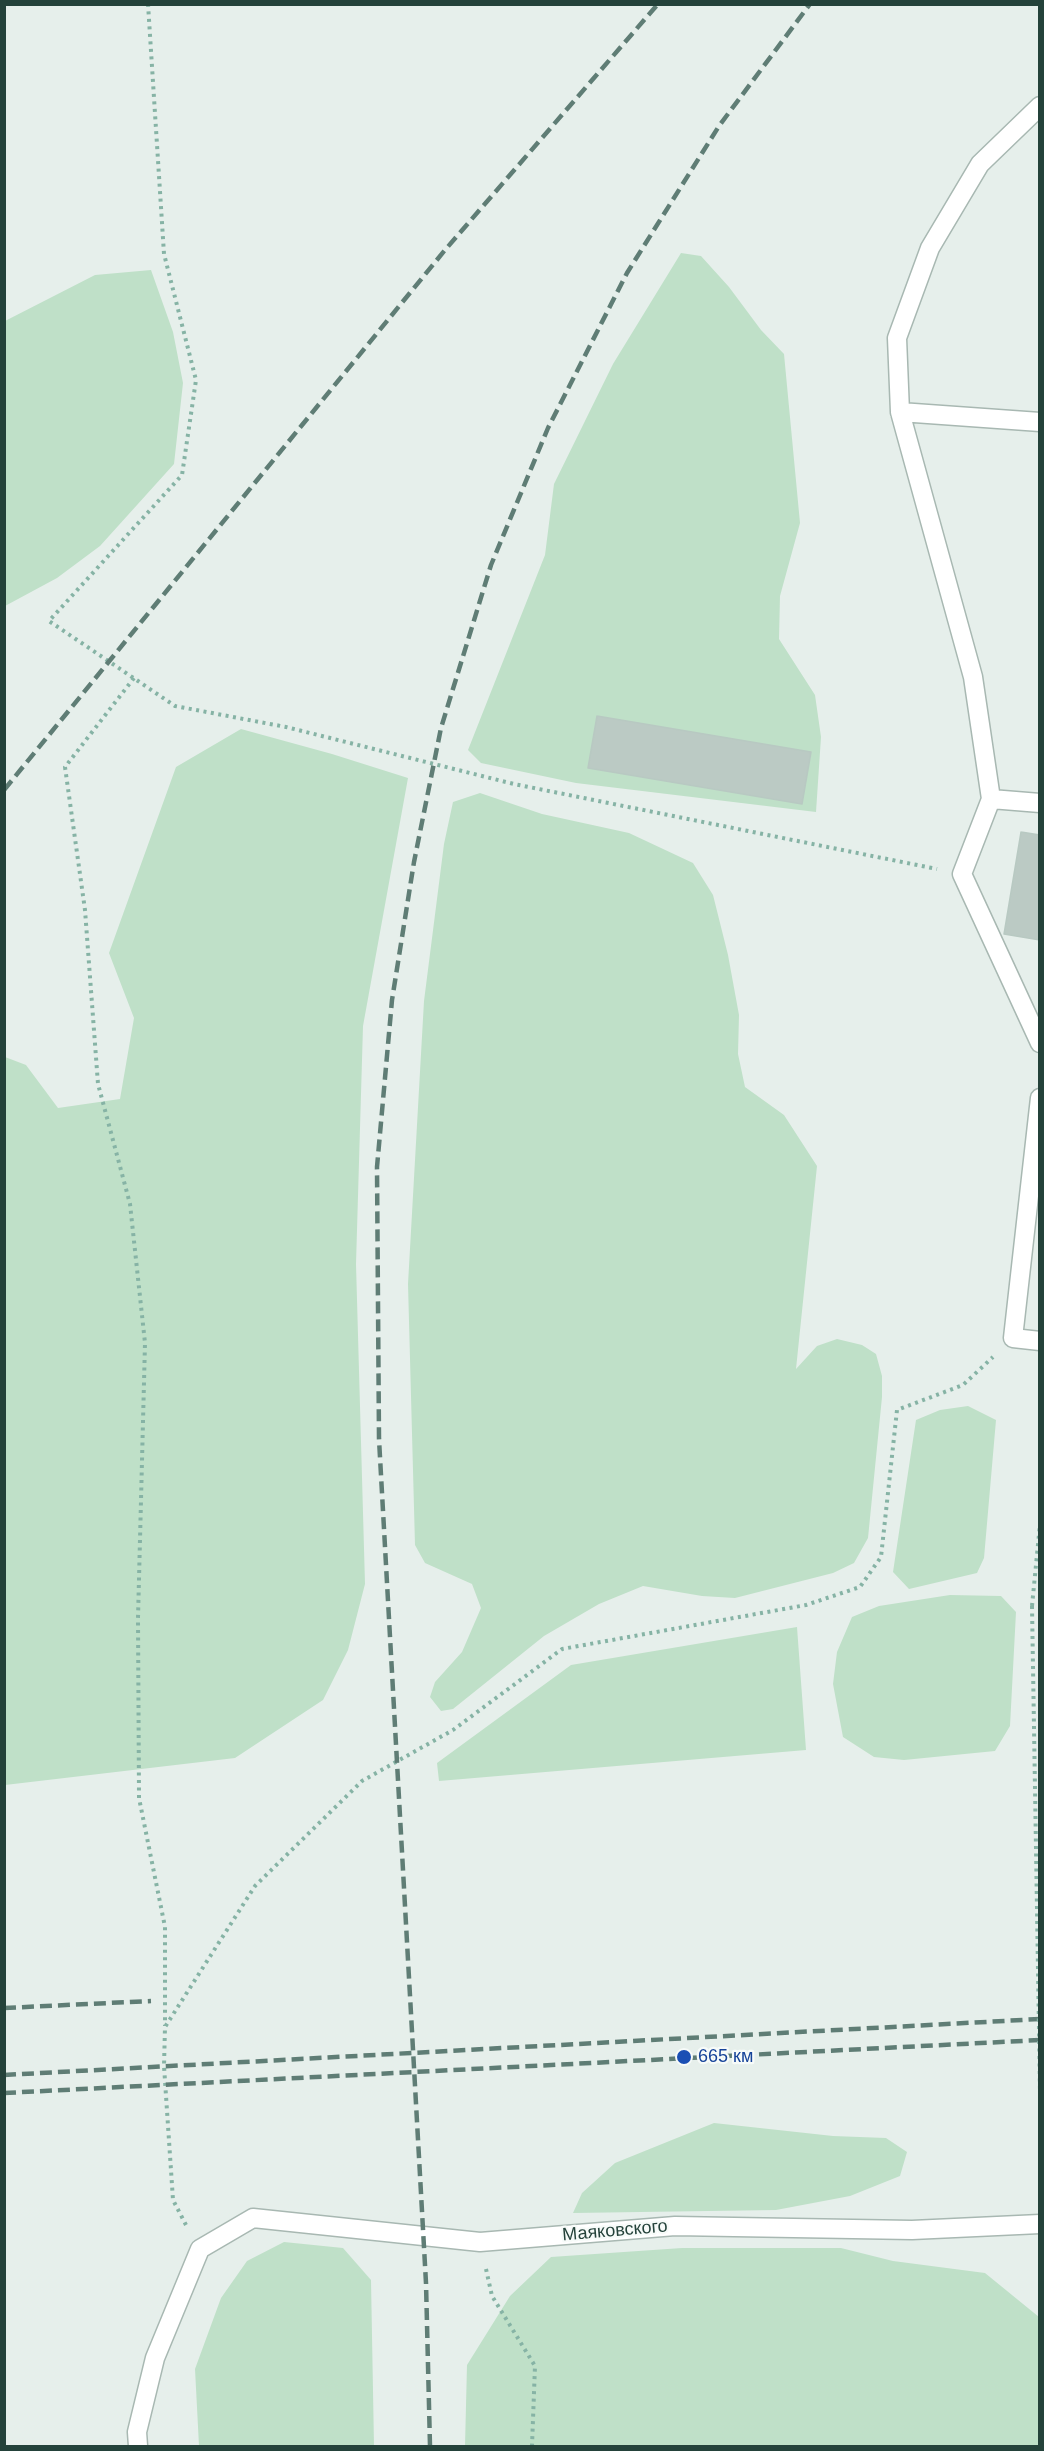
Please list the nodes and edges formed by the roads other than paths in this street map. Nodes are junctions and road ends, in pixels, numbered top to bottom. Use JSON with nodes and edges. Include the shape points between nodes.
{"nodes":[{"id":1,"x":1040,"y":106,"type":"edge"},
{"id":2,"x":900,"y":412,"type":"junction"},
{"id":3,"x":1040,"y":422,"type":"edge"},
{"id":4,"x":991,"y":799,"type":"junction"},
{"id":5,"x":1040,"y":803,"type":"edge"},
{"id":6,"x":1040,"y":1043,"type":"edge"},
{"id":7,"x":1040,"y":1098,"type":"edge"},
{"id":8,"x":1040,"y":1341,"type":"edge"},
{"id":9,"x":1040,"y":2224,"type":"edge"},
{"id":10,"x":138,"y":2446,"type":"edge"}],
"edges":[{"from":1,"to":2,"type":"street","via":[[980,164],[930,248],[897,338]]},
{"from":2,"to":3,"type":"street"},
{"from":2,"to":4,"type":"street","via":[[973,677]]},
{"from":4,"to":5,"type":"street"},
{"from":4,"to":6,"type":"street","via":[[962,874]]},
{"from":7,"to":8,"type":"street","via":[[1013,1338]]},
{"from":9,"to":10,"type":"street","name":"Маяковского","via":[[912,2230],[675,2226],[480,2242],[253,2218],[200,2249],[155,2358],[137,2432]]}]}
